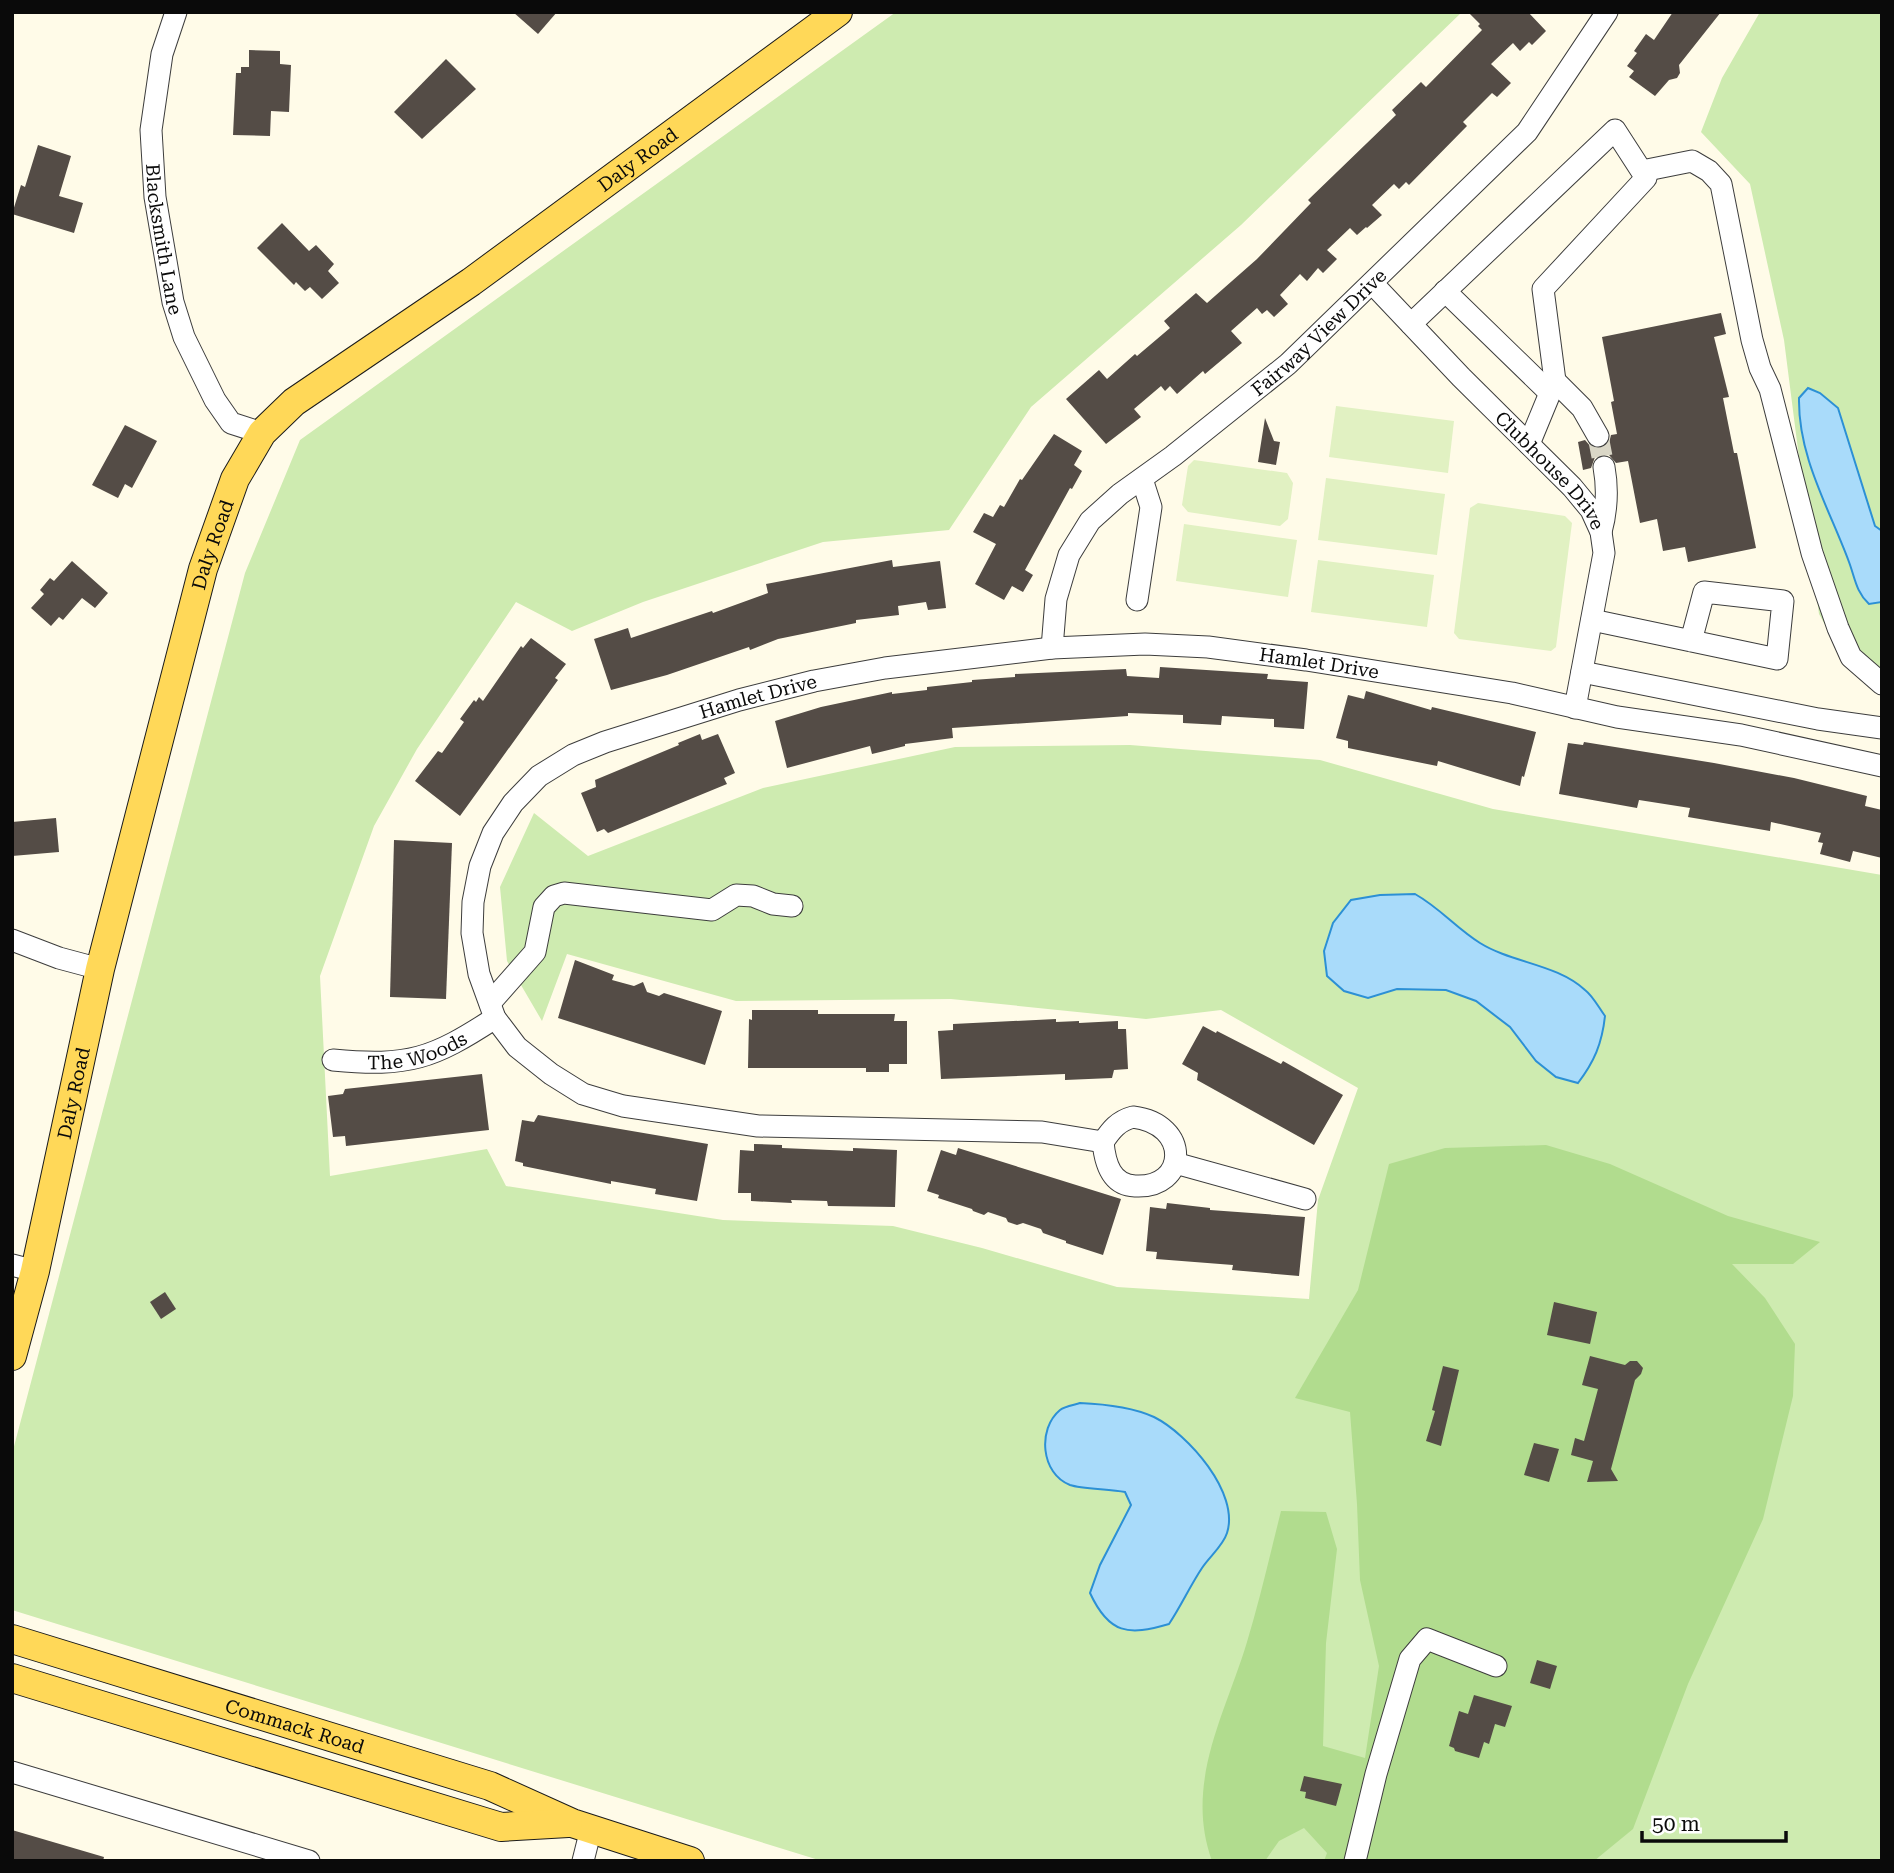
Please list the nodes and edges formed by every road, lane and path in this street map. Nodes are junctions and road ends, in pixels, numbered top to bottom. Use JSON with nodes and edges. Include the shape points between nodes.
{"nodes":[{"id":1,"x":176,"y":12,"type":"edge"},
{"id":2,"x":838,"y":12,"type":"edge"},
{"id":3,"x":1607,"y":12,"type":"edge"},
{"id":4,"x":1642,"y":171,"type":"junction"},
{"id":5,"x":1372,"y":283,"type":"junction"},
{"id":6,"x":1446,"y":291,"type":"junction"},
{"id":7,"x":1411,"y":324,"type":"junction"},
{"id":8,"x":1553,"y":387,"type":"junction"},
{"id":9,"x":262,"y":433,"type":"junction"},
{"id":10,"x":1598,"y":436,"type":"tunnel mouth"},
{"id":11,"x":1529,"y":444,"type":"junction"},
{"id":12,"x":1604,"y":467,"type":"tunnel mouth"},
{"id":13,"x":1142,"y":479,"type":"junction"},
{"id":14,"x":1601,"y":532,"type":"junction"},
{"id":15,"x":1137,"y":600,"type":"dead end"},
{"id":16,"x":1592,"y":620,"type":"junction"},
{"id":17,"x":1691,"y":641,"type":"junction"},
{"id":18,"x":1052,"y":648,"type":"junction"},
{"id":19,"x":1582,"y":672,"type":"junction"},
{"id":20,"x":1882,"y":684,"type":"edge"},
{"id":21,"x":1575,"y":708,"type":"junction"},
{"id":22,"x":1882,"y":728,"type":"edge"},
{"id":23,"x":1882,"y":766,"type":"edge"},
{"id":24,"x":792,"y":906,"type":"dead end"},
{"id":25,"x":12,"y":940,"type":"edge"},
{"id":26,"x":100,"y":969,"type":"junction"},
{"id":27,"x":492,"y":1011,"type":"junction"},
{"id":28,"x":333,"y":1060,"type":"dead end"},
{"id":29,"x":1102,"y":1142,"type":"junction"},
{"id":30,"x":1175,"y":1163,"type":"junction"},
{"id":31,"x":1305,"y":1199,"type":"dead end"},
{"id":32,"x":23,"y":1268,"type":"edge"},
{"id":33,"x":14,"y":1339,"type":"edge"},
{"id":34,"x":12,"y":1639,"type":"edge"},
{"id":35,"x":1496,"y":1666,"type":"dead end"},
{"id":36,"x":12,"y":1678,"type":"edge"},
{"id":37,"x":12,"y":1772,"type":"edge"},
{"id":38,"x":582,"y":1826,"type":"junction"},
{"id":39,"x":309,"y":1861,"type":"edge"},
{"id":40,"x":583,"y":1861,"type":"edge"},
{"id":41,"x":690,"y":1861,"type":"edge"},
{"id":42,"x":1355,"y":1861,"type":"edge"}],
"edges":[{"from":1,"to":9,"type":"street","name":"Blacksmith Lane","via":[[162,54],[151,130],[155,197],[173,302],[184,337],[215,400],[232,423]]},
{"from":2,"to":9,"type":"main road","name":"Daly Road","via":[[471,282],[294,402]]},
{"from":3,"to":5,"type":"street","name":"Fairway View Drive","via":[[1527,132]]},
{"from":4,"to":6,"type":"street","via":[[1615,130]]},
{"from":4,"to":8,"type":"street","via":[[1646,178],[1543,289]]},
{"from":4,"to":20,"type":"street","via":[[1692,161],[1721,184],[1752,340],[1770,389],[1812,552],[1851,657]]},
{"from":5,"to":7,"type":"street","name":"Clubhouse Drive"},
{"from":5,"to":13,"type":"street","name":"Fairway View Drive","via":[[1240,405]]},
{"from":6,"to":7,"type":"street"},
{"from":6,"to":8,"type":"street"},
{"from":7,"to":11,"type":"street","name":"Clubhouse Drive"},
{"from":8,"to":10,"type":"street","via":[[1582,408]]},
{"from":8,"to":11,"type":"street"},
{"from":9,"to":26,"type":"main road","name":"Daly Road","via":[[235,479],[203,569]]},
{"from":11,"to":14,"type":"street","name":"Clubhouse Drive","via":[[1591,510]]},
{"from":12,"to":14,"type":"street","via":[[1607,486]]},
{"from":13,"to":15,"type":"street","via":[[1151,507]]},
{"from":13,"to":18,"type":"street","name":"Fairway View Drive","via":[[1090,521],[1069,555],[1056,599]]},
{"from":14,"to":16,"type":"street","name":"Clubhouse Drive","via":[[1604,553]]},
{"from":16,"to":17,"type":"street"},
{"from":16,"to":19,"type":"street","name":"Clubhouse Drive"},
{"from":17,"to":17,"type":"street","via":[[1777,659],[1783,601],[1704,592]]},
{"from":18,"to":21,"type":"street","name":"Hamlet Drive","via":[[1208,647],[1498,691]]},
{"from":18,"to":27,"type":"street","name":"Hamlet Drive","via":[[814,681],[605,742],[539,776],[493,833],[480,866],[472,933]]},
{"from":19,"to":21,"type":"street","name":"Clubhouse Drive"},
{"from":19,"to":22,"type":"street"},
{"from":21,"to":23,"type":"street","name":"Hamlet Drive"},
{"from":24,"to":27,"type":"street","name":"The Woods","via":[[736,894],[712,910],[564,893],[554,896],[544,908],[535,952]]},
{"from":25,"to":26,"type":"street"},
{"from":26,"to":32,"type":"main road","name":"Daly Road"},
{"from":27,"to":28,"type":"street","name":"The Woods","via":[[456,1043],[429,1055],[401,1062]]},
{"from":27,"to":29,"type":"street","name":"Hamlet Drive","via":[[517,1047],[551,1074],[583,1094],[623,1106],[758,1126],[1042,1132]]},
{"from":29,"to":30,"type":"street","via":[[1105,1162],[1115,1179],[1130,1186],[1149,1187]]},
{"from":29,"to":30,"type":"street","via":[[1122,1120],[1148,1119],[1170,1134]]},
{"from":30,"to":31,"type":"street"},
{"from":32,"to":33,"type":"main road","name":"Daly Road"},
{"from":34,"to":38,"type":"main road","name":"Commack Road","via":[[490,1786]]},
{"from":35,"to":42,"type":"street","via":[[1427,1639],[1410,1659]]},
{"from":36,"to":38,"type":"main road","name":"Commack Road","via":[[501,1827]]},
{"from":37,"to":39,"type":"street"},
{"from":38,"to":40,"type":"street"},
{"from":38,"to":41,"type":"main road","name":"Commack Road"}]}
